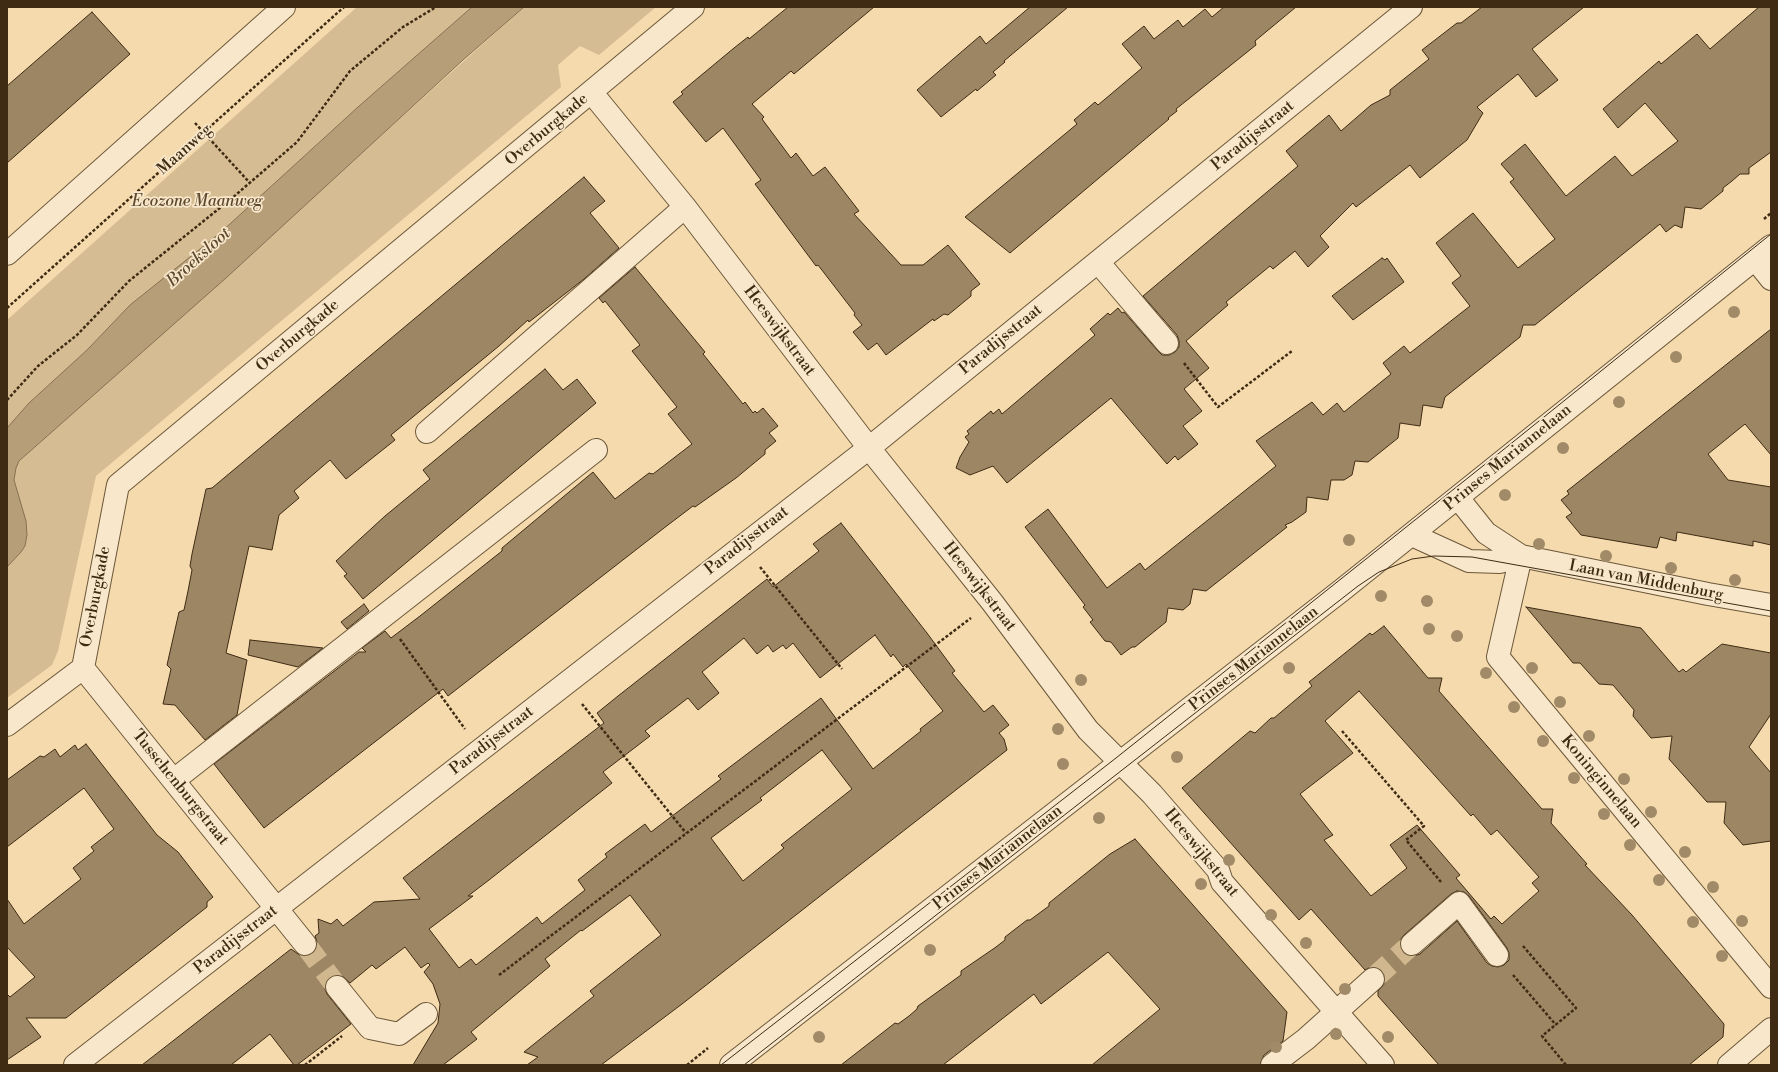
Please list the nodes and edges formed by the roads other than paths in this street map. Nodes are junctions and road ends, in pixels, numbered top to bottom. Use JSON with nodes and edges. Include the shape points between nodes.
{"nodes":[{"id":1,"x":284,"y":7,"type":"edge"},
{"id":2,"x":693,"y":7,"type":"edge"},
{"id":3,"x":1411,"y":7,"type":"edge"},
{"id":4,"x":592,"y":93,"type":"junction"},
{"id":5,"x":685,"y":207,"type":"junction"},
{"id":6,"x":1763,"y":253,"type":"edge"},
{"id":7,"x":7,"y":254,"type":"edge"},
{"id":8,"x":1098,"y":262,"type":"junction"},
{"id":9,"x":1771,"y":279,"type":"edge"},
{"id":10,"x":1167,"y":343,"type":"road end"},
{"id":11,"x":427,"y":432,"type":"dead end"},
{"id":12,"x":869,"y":448,"type":"junction"},
{"id":13,"x":596,"y":450,"type":"dead end"},
{"id":14,"x":1458,"y":498,"type":"junction"},
{"id":15,"x":1412,"y":535,"type":"junction"},
{"id":16,"x":1520,"y":556,"type":"junction"},
{"id":17,"x":1771,"y":605,"type":"edge"},
{"id":18,"x":83,"y":668,"type":"junction"},
{"id":19,"x":7,"y":724,"type":"edge"},
{"id":20,"x":1121,"y":763,"type":"junction"},
{"id":21,"x":174,"y":780,"type":"junction"},
{"id":22,"x":277,"y":909,"type":"junction"},
{"id":23,"x":305,"y":944,"type":"tunnel mouth"},
{"id":24,"x":1412,"y":944,"type":"tunnel mouth"},
{"id":25,"x":1499,"y":957,"type":"road end"},
{"id":26,"x":1373,"y":979,"type":"tunnel mouth"},
{"id":27,"x":337,"y":987,"type":"tunnel mouth"},
{"id":28,"x":1771,"y":987,"type":"edge"},
{"id":29,"x":1336,"y":1011,"type":"junction"},
{"id":30,"x":426,"y":1014,"type":"dead end"},
{"id":31,"x":1771,"y":1029,"type":"edge"},
{"id":32,"x":75,"y":1065,"type":"edge"},
{"id":33,"x":731,"y":1065,"type":"edge"},
{"id":34,"x":1272,"y":1065,"type":"edge"},
{"id":35,"x":1383,"y":1065,"type":"edge"},
{"id":36,"x":1729,"y":1065,"type":"edge"}],
"edges":[{"from":1,"to":7,"type":"street"},
{"from":2,"to":4,"type":"street","name":"Overburgkade"},
{"from":3,"to":8,"type":"street","name":"Paradijsstraat"},
{"from":4,"to":5,"type":"street","name":"Heeswijkstraat"},
{"from":4,"to":18,"type":"street","name":"Overburgkade","via":[[118,485]]},
{"from":5,"to":11,"type":"street"},
{"from":5,"to":12,"type":"street","name":"Heeswijkstraat"},
{"from":6,"to":9,"type":"street"},
{"from":6,"to":14,"type":"street","name":"Prinses Mariannelaan"},
{"from":8,"to":10,"type":"street"},
{"from":8,"to":12,"type":"street","name":"Paradijsstraat"},
{"from":12,"to":20,"type":"street","name":"Heeswijkstraat","via":[[992,602],[1088,730]]},
{"from":12,"to":22,"type":"street","name":"Paradijsstraat"},
{"from":13,"to":21,"type":"street"},
{"from":14,"to":15,"type":"street","name":"Prinses Mariannelaan"},
{"from":14,"to":16,"type":"street","name":"Laan van Middenburg","via":[[1486,533]]},
{"from":15,"to":16,"type":"street","name":"Laan van Middenburg","via":[[1469,561],[1500,562]]},
{"from":15,"to":20,"type":"street","name":"Prinses Mariannelaan"},
{"from":16,"to":17,"type":"street","name":"Laan van Middenburg"},
{"from":16,"to":28,"type":"street","name":"Koninginnelaan","via":[[1498,656]]},
{"from":18,"to":19,"type":"street","name":"Overburgkade"},
{"from":18,"to":21,"type":"street","name":"Tusschenburgstraat"},
{"from":20,"to":29,"type":"street","name":"Heeswijkstraat","via":[[1152,794],[1218,870],[1222,882]]},
{"from":20,"to":33,"type":"street","name":"Prinses Mariannelaan"},
{"from":21,"to":22,"type":"street","name":"Tusschenburgstraat"},
{"from":22,"to":23,"type":"street","name":"Tusschenburgstraat"},
{"from":22,"to":32,"type":"street","name":"Paradijsstraat"},
{"from":24,"to":25,"type":"street","via":[[1459,903]]},
{"from":26,"to":29,"type":"street"},
{"from":27,"to":30,"type":"street","via":[[370,1028],[399,1034]]},
{"from":29,"to":34,"type":"street","via":[[1306,1039]]},
{"from":29,"to":35,"type":"street","name":"Heeswijkstraat"},
{"from":31,"to":36,"type":"street"}]}
